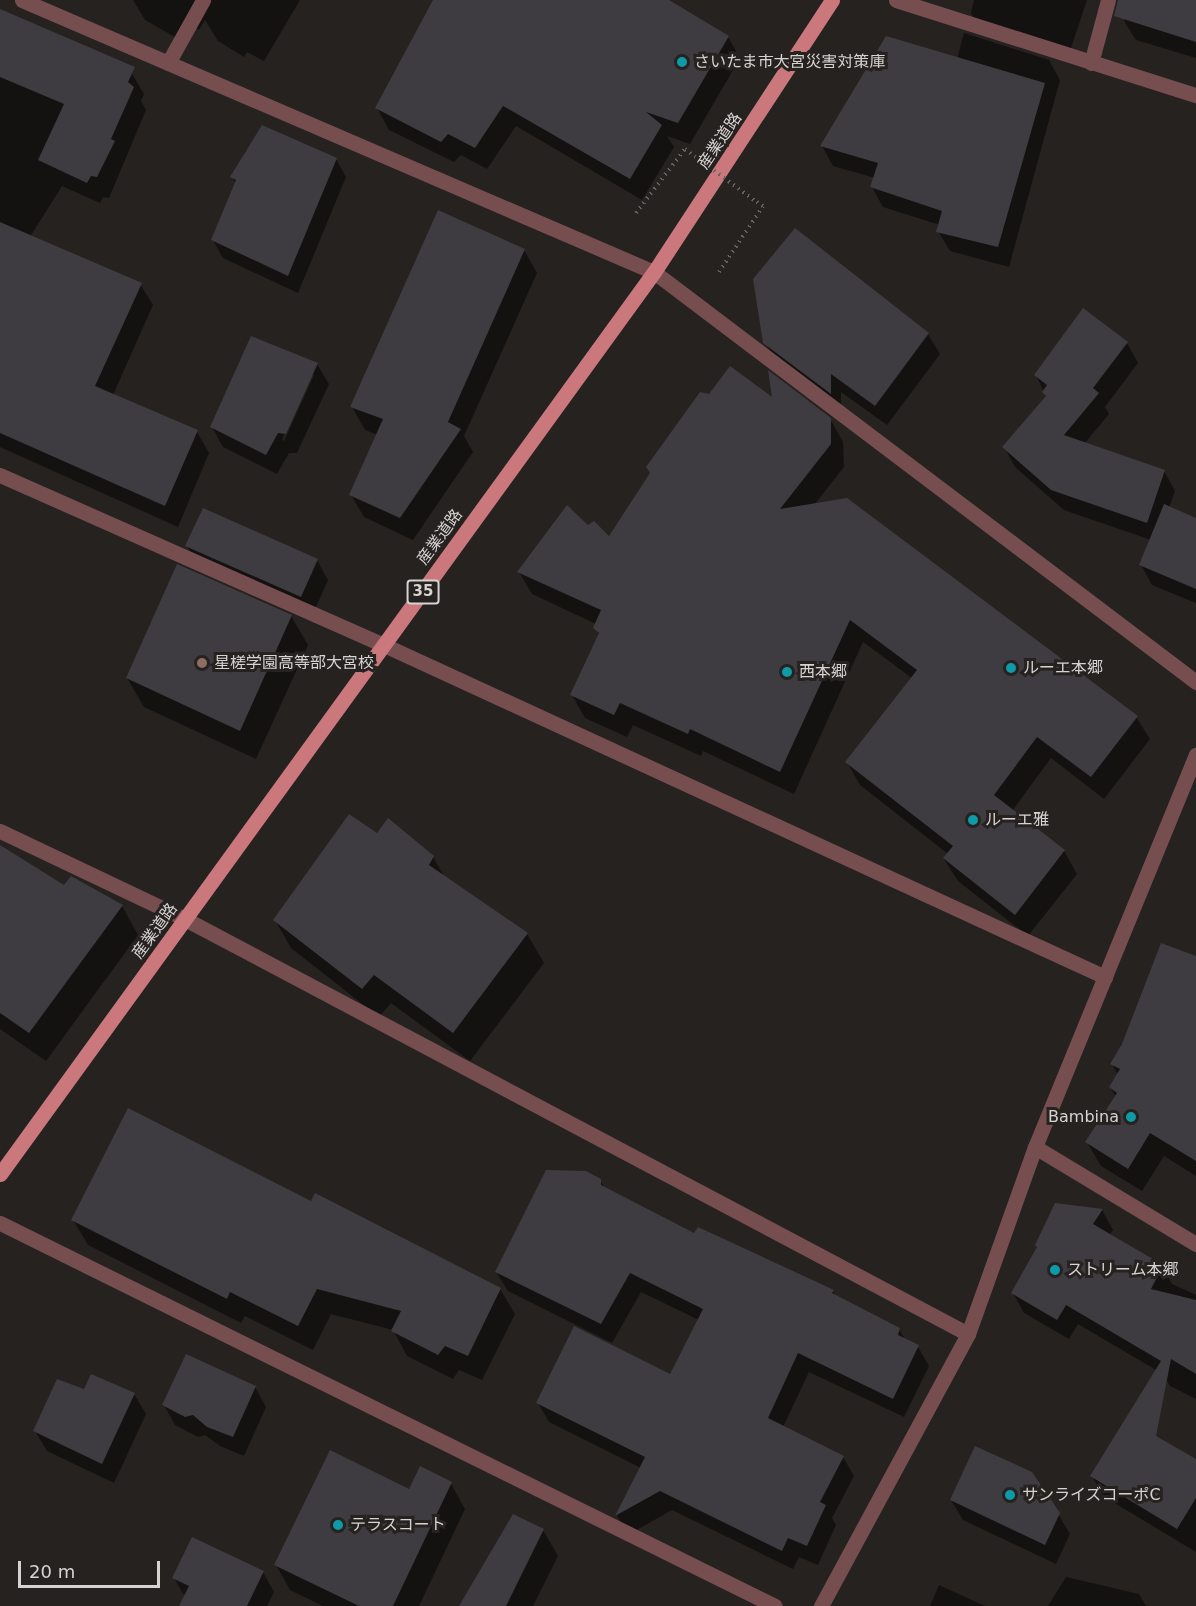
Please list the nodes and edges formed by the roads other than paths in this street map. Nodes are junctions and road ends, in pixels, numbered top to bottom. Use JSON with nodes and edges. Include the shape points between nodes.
{"nodes":[{"id":1,"x":22,"y":0,"type":"edge"},
{"id":2,"x":203,"y":0,"type":"edge"},
{"id":3,"x":831,"y":0,"type":"edge"},
{"id":4,"x":896,"y":0,"type":"edge"},
{"id":5,"x":1108,"y":0,"type":"edge"},
{"id":6,"x":168,"y":63,"type":"junction"},
{"id":7,"x":1091,"y":63,"type":"junction"},
{"id":8,"x":1196,"y":95,"type":"edge"},
{"id":9,"x":654,"y":272,"type":"junction"},
{"id":10,"x":0,"y":475,"type":"edge"},
{"id":11,"x":384,"y":645,"type":"junction"},
{"id":12,"x":1196,"y":682,"type":"edge"},
{"id":13,"x":1196,"y":755,"type":"edge"},
{"id":14,"x":0,"y":831,"type":"edge"},
{"id":15,"x":185,"y":919,"type":"junction"},
{"id":16,"x":1105,"y":977,"type":"junction"},
{"id":17,"x":1035,"y":1148,"type":"junction"},
{"id":18,"x":0,"y":1174,"type":"edge"},
{"id":19,"x":0,"y":1223,"type":"edge"},
{"id":20,"x":1196,"y":1244,"type":"edge"},
{"id":21,"x":968,"y":1334,"type":"junction"},
{"id":22,"x":775,"y":1606,"type":"edge"},
{"id":23,"x":821,"y":1606,"type":"edge"}],
"edges":[{"from":1,"to":6,"type":"street"},
{"from":2,"to":6,"type":"street"},
{"from":3,"to":9,"type":"main road","name":"産業道路","number":"35"},
{"from":4,"to":7,"type":"street"},
{"from":5,"to":7,"type":"street"},
{"from":6,"to":9,"type":"street"},
{"from":7,"to":8,"type":"street"},
{"from":9,"to":11,"type":"main road","name":"産業道路","number":"35"},
{"from":9,"to":12,"type":"street"},
{"from":10,"to":11,"type":"street"},
{"from":11,"to":15,"type":"main road","name":"産業道路","number":"35"},
{"from":11,"to":16,"type":"street"},
{"from":13,"to":16,"type":"street"},
{"from":14,"to":15,"type":"street"},
{"from":15,"to":18,"type":"main road","name":"産業道路","number":"35"},
{"from":15,"to":21,"type":"street"},
{"from":16,"to":17,"type":"street"},
{"from":17,"to":20,"type":"street"},
{"from":17,"to":21,"type":"street"},
{"from":19,"to":22,"type":"street"},
{"from":21,"to":23,"type":"street"}]}
